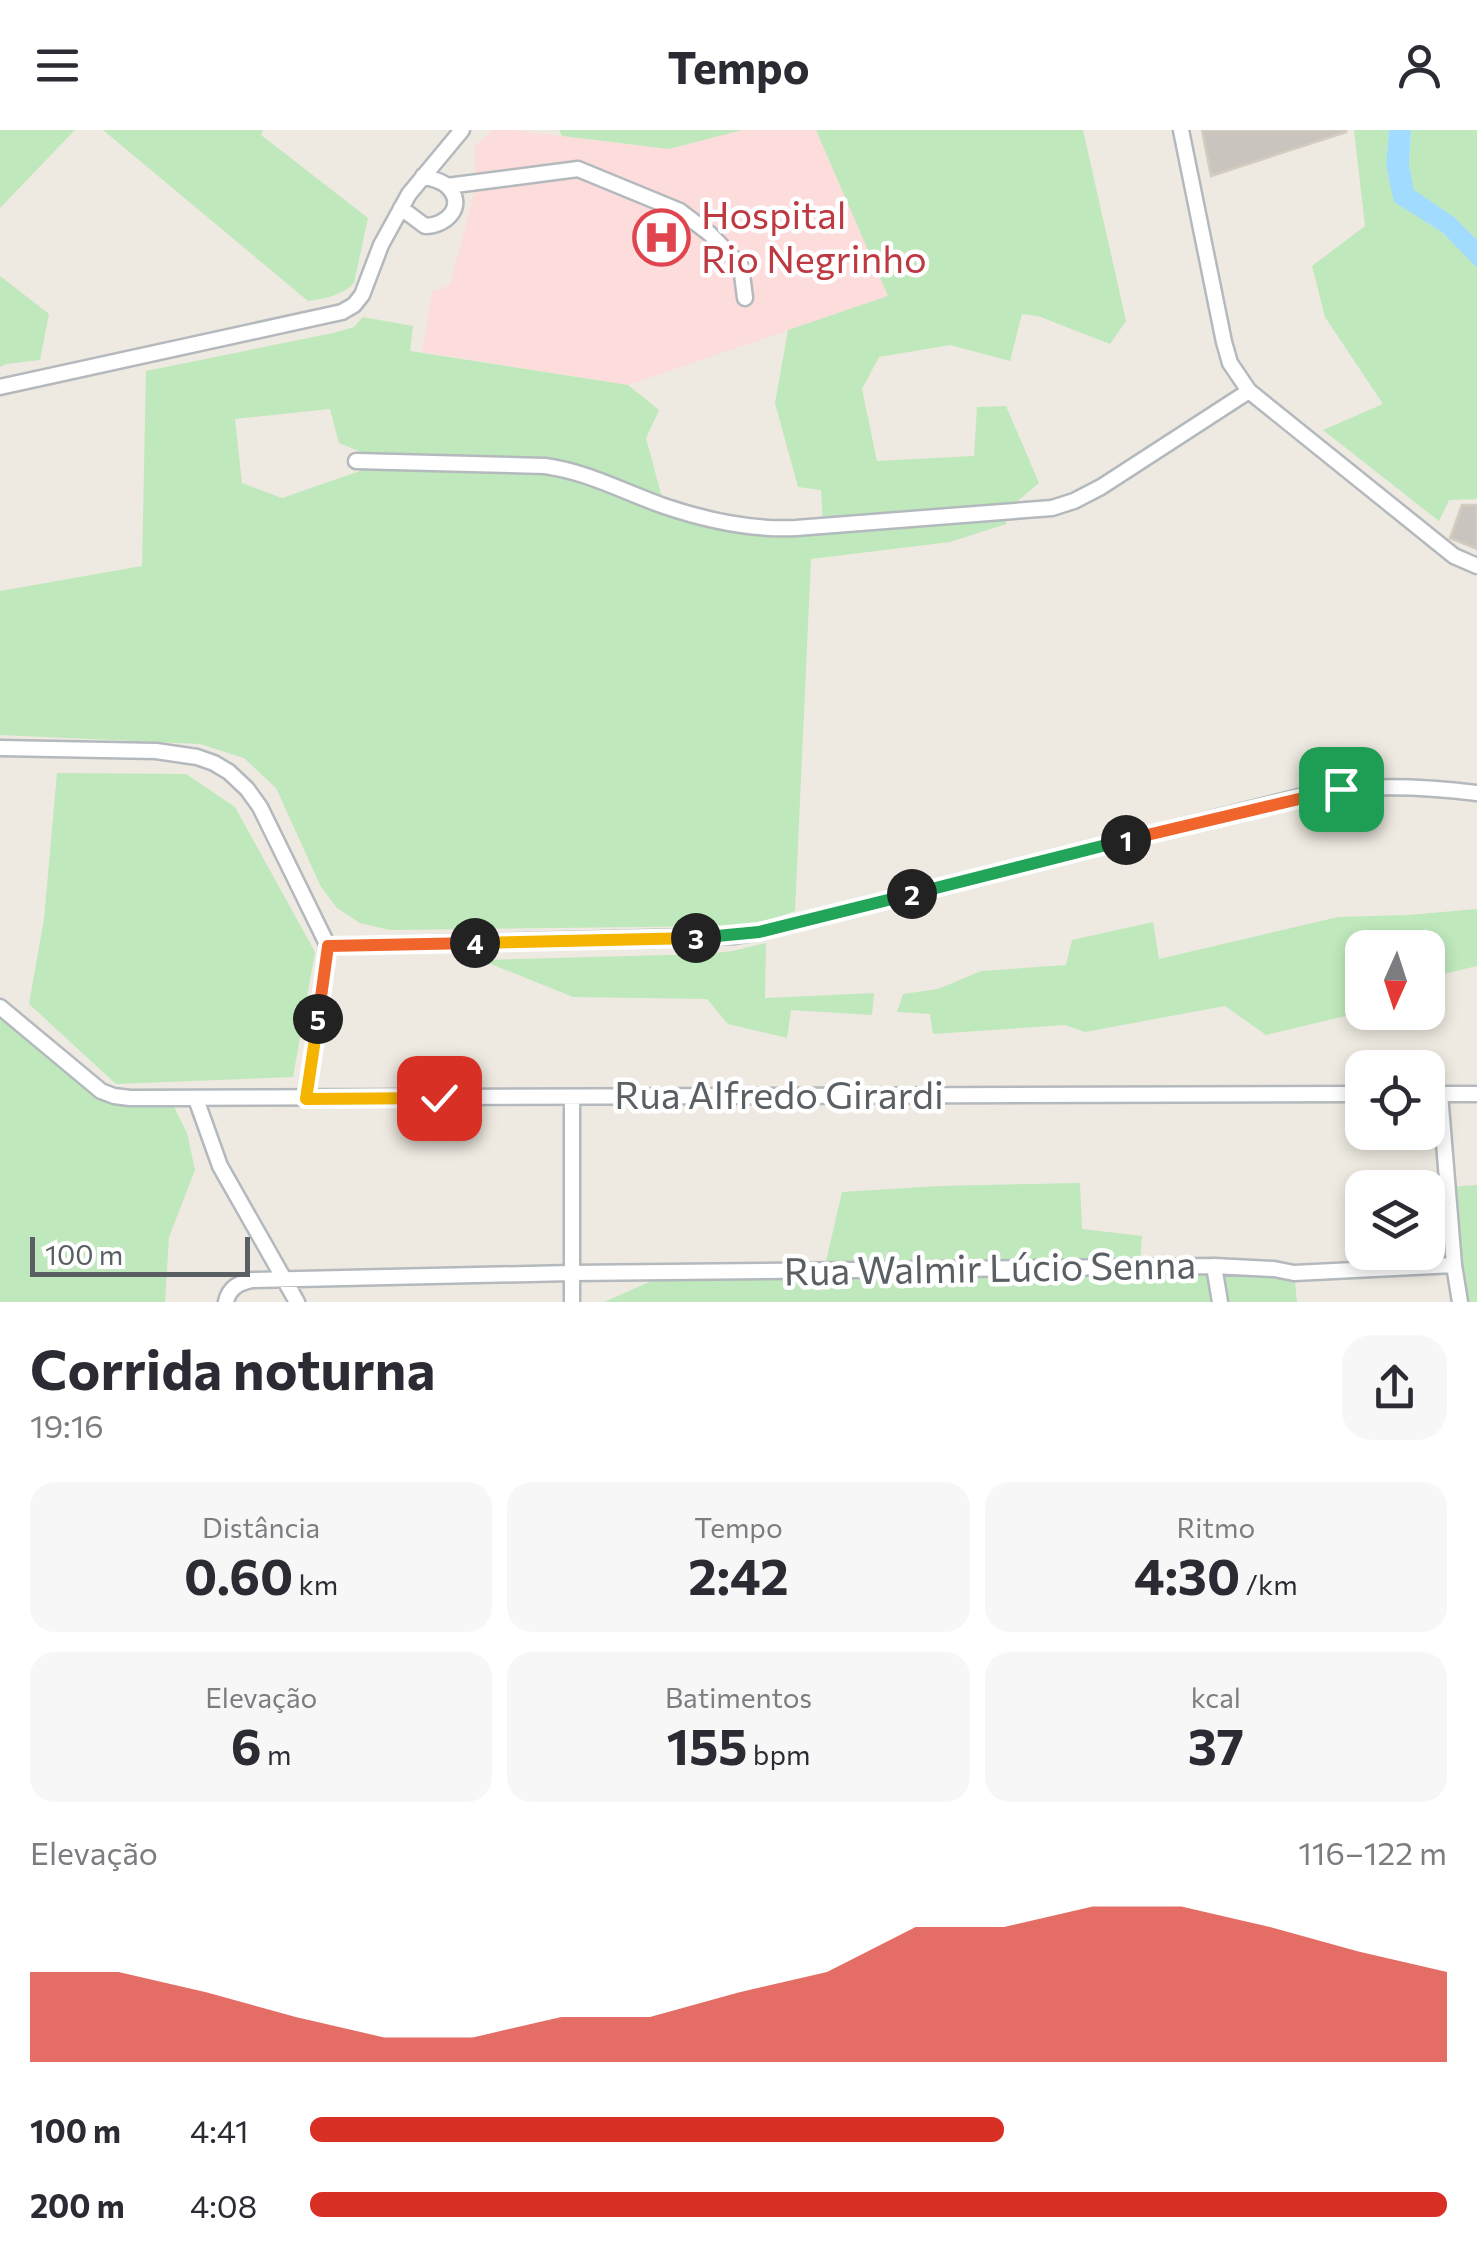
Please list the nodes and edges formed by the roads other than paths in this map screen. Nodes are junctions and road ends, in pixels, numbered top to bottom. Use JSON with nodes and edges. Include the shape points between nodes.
{"nodes":[{"id":1,"x":462,"y":130,"type":"edge"},
{"id":2,"x":1181,"y":130,"type":"edge"},
{"id":3,"x":423,"y":176,"type":"junction"},
{"id":4,"x":447,"y":186,"type":"junction"},
{"id":5,"x":401,"y":208,"type":"junction"},
{"id":6,"x":745,"y":298,"type":"dead end"},
{"id":7,"x":0,"y":388,"type":"edge"},
{"id":8,"x":1249,"y":392,"type":"junction"},
{"id":9,"x":356,"y":461,"type":"dead end"},
{"id":10,"x":1477,"y":566,"type":"edge"},
{"id":11,"x":0,"y":748,"type":"edge"},
{"id":12,"x":1477,"y":794,"type":"edge"},
{"id":13,"x":328,"y":946,"type":"junction"},
{"id":14,"x":0,"y":1007,"type":"edge"},
{"id":15,"x":1345,"y":1094,"type":"edge"},
{"id":16,"x":1445,"y":1094,"type":"edge"},
{"id":17,"x":1477,"y":1094,"type":"edge"},
{"id":18,"x":572,"y":1097,"type":"junction"},
{"id":19,"x":196,"y":1098,"type":"junction"},
{"id":20,"x":306,"y":1099,"type":"junction"},
{"id":21,"x":1441,"y":1150,"type":"edge"},
{"id":22,"x":1454,"y":1265,"type":"junction"},
{"id":23,"x":1214,"y":1266,"type":"junction"},
{"id":24,"x":572,"y":1273,"type":"junction"},
{"id":25,"x":285,"y":1279,"type":"junction"},
{"id":26,"x":226,"y":1302,"type":"edge"},
{"id":27,"x":297,"y":1302,"type":"edge"},
{"id":28,"x":572,"y":1302,"type":"edge"},
{"id":29,"x":1220,"y":1302,"type":"edge"},
{"id":30,"x":1460,"y":1302,"type":"edge"}],
"edges":[{"from":1,"to":3,"type":"street"},
{"from":2,"to":8,"type":"street","via":[[1224,342]]},
{"from":3,"to":4,"type":"street"},
{"from":3,"to":5,"type":"street"},
{"from":4,"to":5,"type":"street","via":[[454,208],[440,225],[418,223]]},
{"from":4,"to":6,"type":"street","via":[[578,169],[680,211],[710,234],[741,266]]},
{"from":5,"to":7,"type":"street","via":[[362,296],[342,312]]},
{"from":8,"to":9,"type":"street","via":[[1101,487],[1052,508],[796,528],[691,514],[572,470]]},
{"from":8,"to":10,"type":"street","via":[[1454,556]]},
{"from":11,"to":13,"type":"street","via":[[178,752],[214,762],[260,807]]},
{"from":12,"to":13,"type":"street","via":[[1399,786],[1315,793],[735,936]]},
{"from":13,"to":20,"type":"street"},
{"from":14,"to":19,"type":"street","name":"Rua Alfredo Girardi","via":[[101,1091]]},
{"from":15,"to":18,"type":"street","name":"Rua Alfredo Girardi"},
{"from":16,"to":17,"type":"street"},
{"from":18,"to":20,"type":"street","name":"Rua Alfredo Girardi"},
{"from":18,"to":24,"type":"street"},
{"from":19,"to":20,"type":"street","name":"Rua Alfredo Girardi"},
{"from":19,"to":25,"type":"street","via":[[220,1166]]},
{"from":21,"to":22,"type":"street"},
{"from":22,"to":23,"type":"street","name":"Rua Walmir Lúcio Senna","via":[[1294,1272]]},
{"from":22,"to":30,"type":"street"},
{"from":23,"to":24,"type":"street","name":"Rua Walmir Lúcio Senna"},
{"from":23,"to":29,"type":"street"},
{"from":24,"to":25,"type":"street","name":"Rua Walmir Lúcio Senna"},
{"from":24,"to":28,"type":"street"},
{"from":25,"to":26,"type":"street","name":"Rua Walmir Lúcio Senna","via":[[240,1282]]},
{"from":25,"to":27,"type":"street"}]}
